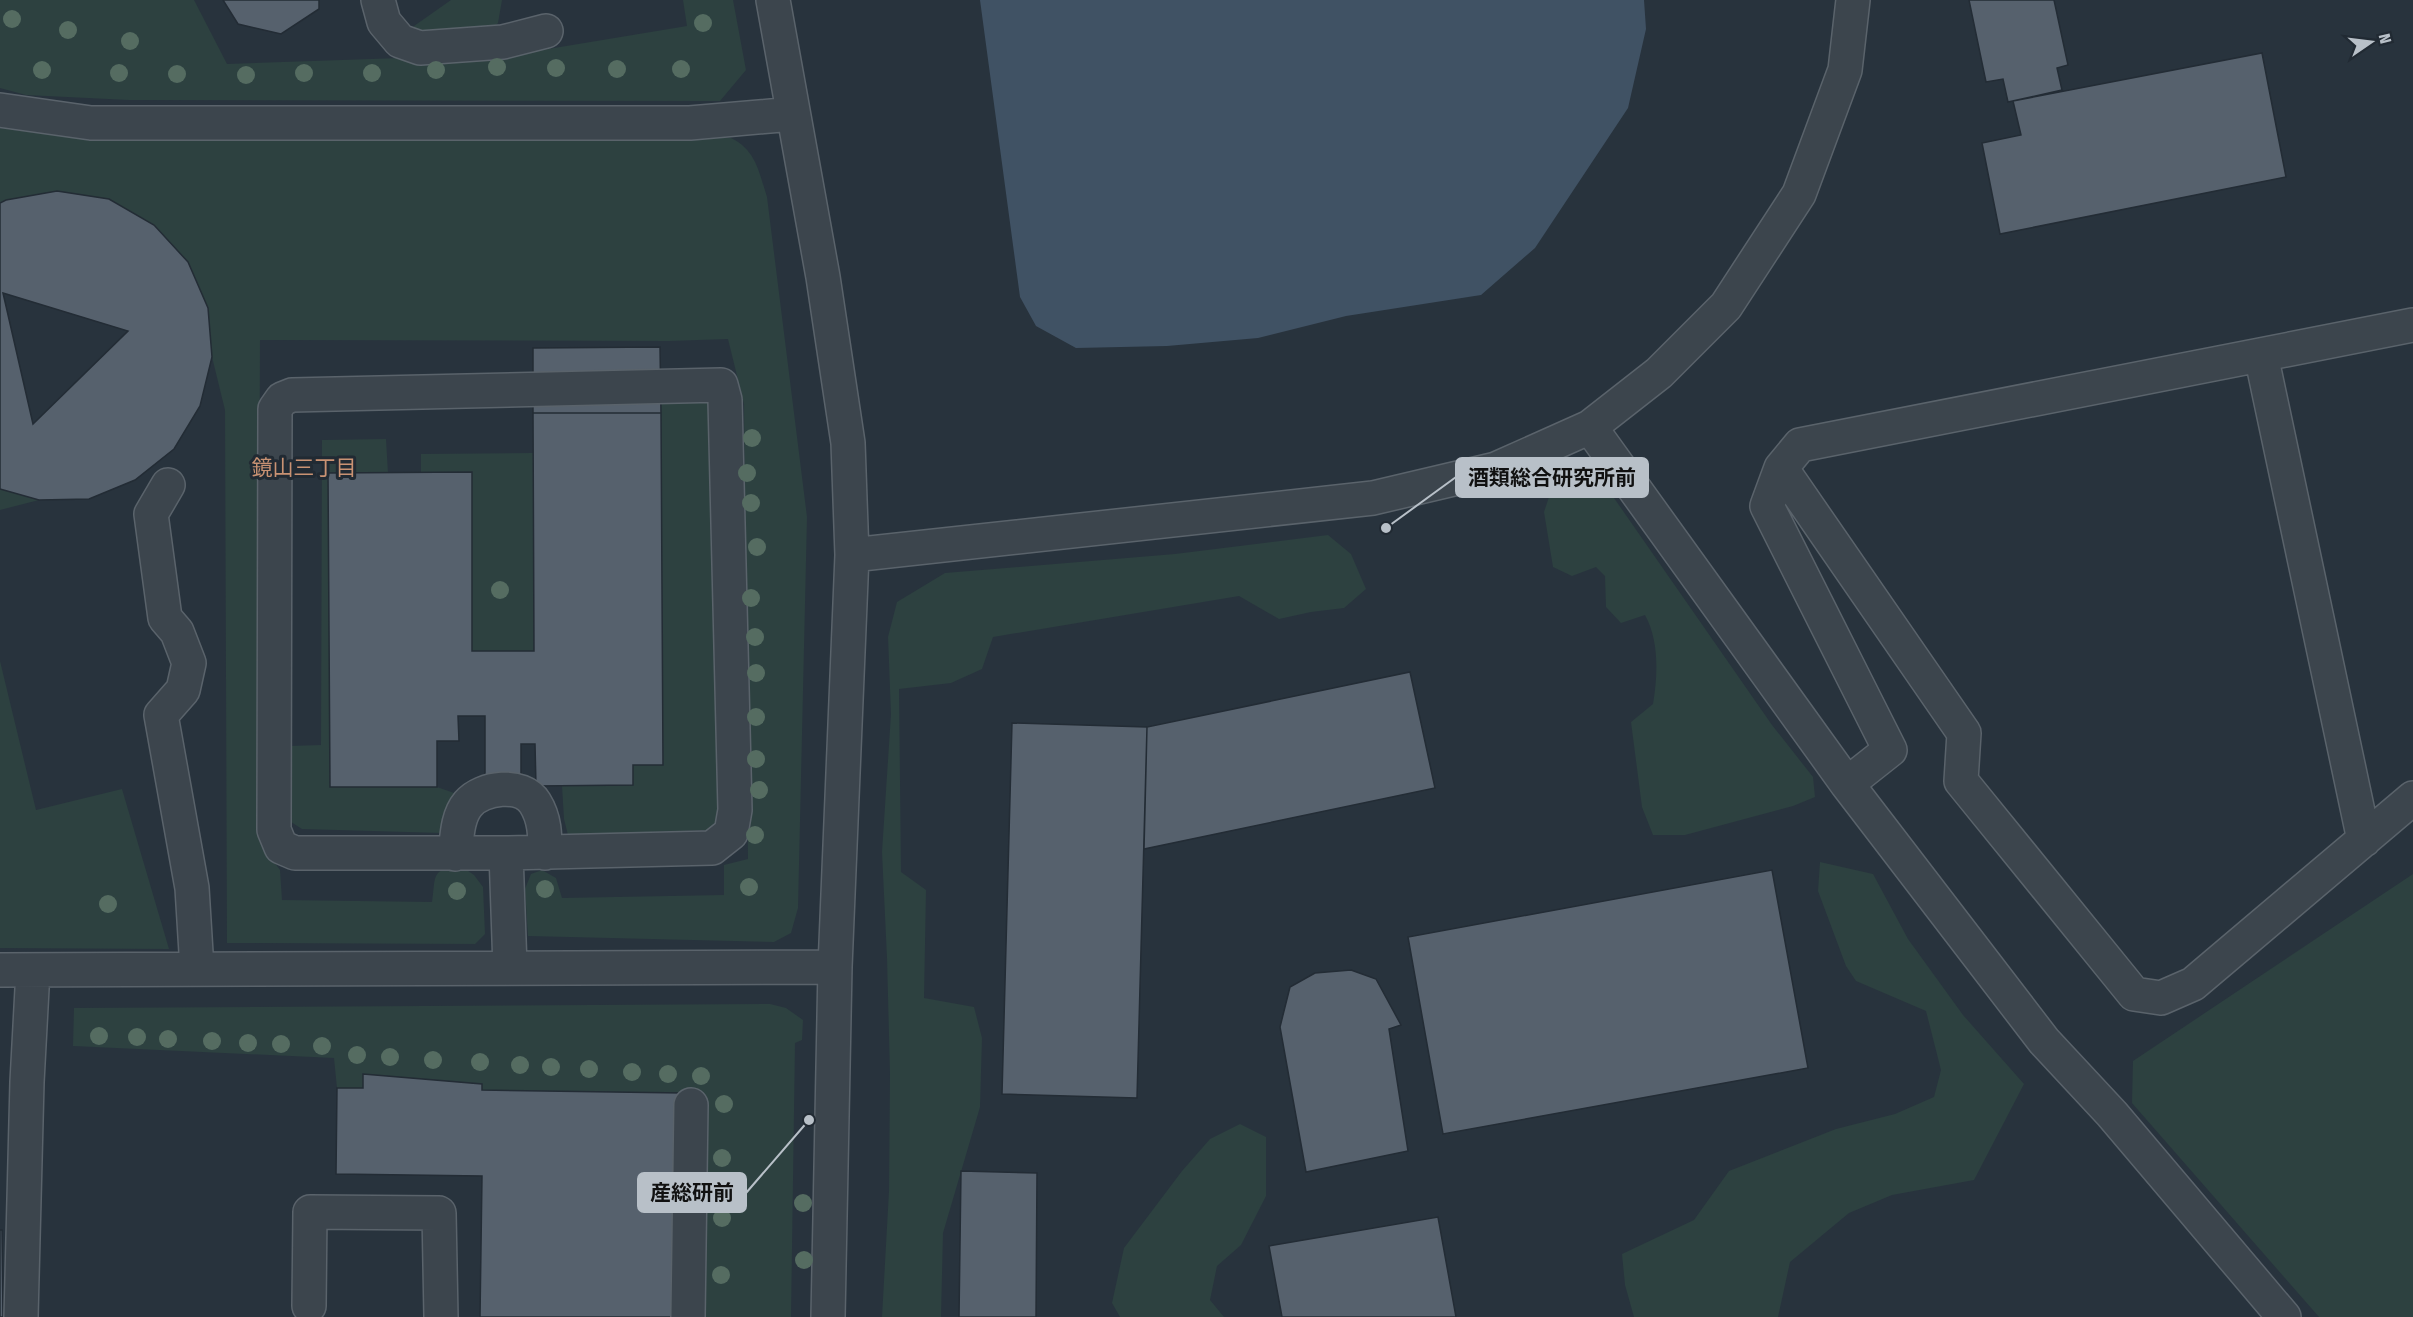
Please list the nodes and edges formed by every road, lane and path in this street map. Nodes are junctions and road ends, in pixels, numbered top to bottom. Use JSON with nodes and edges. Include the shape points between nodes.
{"nodes":[{"id":1,"x":378,"y":0,"type":"edge"},
{"id":2,"x":773,"y":0,"type":"edge"},
{"id":3,"x":1853,"y":0,"type":"edge"},
{"id":4,"x":546,"y":31,"type":"dead end"},
{"id":5,"x":0,"y":110,"type":"edge"},
{"id":6,"x":793,"y":114,"type":"junction"},
{"id":7,"x":2413,"y":325,"type":"edge"},
{"id":8,"x":2261,"y":355,"type":"junction"},
{"id":9,"x":1590,"y":427,"type":"junction"},
{"id":10,"x":1781,"y":468,"type":"junction"},
{"id":11,"x":168,"y":485,"type":"dead end"},
{"id":12,"x":852,"y":555,"type":"junction"},
{"id":13,"x":1847,"y":784,"type":"junction"},
{"id":14,"x":2413,"y":798,"type":"edge"},
{"id":15,"x":2364,"y":840,"type":"junction"},
{"id":16,"x":545,"y":853,"type":"junction"},
{"id":17,"x":455,"y":854,"type":"junction"},
{"id":18,"x":506,"y":854,"type":"junction"},
{"id":19,"x":835,"y":966,"type":"junction"},
{"id":20,"x":510,"y":968,"type":"junction"},
{"id":21,"x":198,"y":969,"type":"junction"},
{"id":22,"x":0,"y":970,"type":"edge"},
{"id":23,"x":33,"y":970,"type":"junction"},
{"id":24,"x":691,"y":1105,"type":"dead end"},
{"id":25,"x":309,"y":1305,"type":"dead end"},
{"id":26,"x":21,"y":1317,"type":"edge"},
{"id":27,"x":441,"y":1317,"type":"edge"},
{"id":28,"x":688,"y":1317,"type":"edge"},
{"id":29,"x":828,"y":1317,"type":"edge"},
{"id":30,"x":2284,"y":1317,"type":"edge"}],
"edges":[{"from":1,"to":4,"type":"street","via":[[384,22],[400,41],[420,48],[503,42]]},
{"from":2,"to":6,"type":"street"},
{"from":3,"to":9,"type":"street","via":[[1845,70],[1799,195],[1726,306],[1659,373]]},
{"from":5,"to":6,"type":"street","via":[[91,123],[690,123]]},
{"from":6,"to":12,"type":"street","via":[[848,443]]},
{"from":7,"to":8,"type":"street"},
{"from":8,"to":10,"type":"street","via":[[1800,445]]},
{"from":8,"to":15,"type":"street"},
{"from":9,"to":12,"type":"street","via":[[1496,469],[1373,498]]},
{"from":9,"to":13,"type":"street"},
{"from":10,"to":13,"type":"street","via":[[1767,506],[1890,750]]},
{"from":10,"to":15,"type":"street","via":[[1964,733],[1961,782],[2134,994],[2161,998],[2193,984]]},
{"from":11,"to":21,"type":"street","via":[[151,514],[165,618],[177,632],[189,663],[183,690],[161,715],[192,888]]},
{"from":12,"to":19,"type":"street"},
{"from":13,"to":30,"type":"street","via":[[2044,1041],[2112,1114]]},
{"from":14,"to":15,"type":"street"},
{"from":16,"to":17,"type":"street","via":[[544,824],[534,801],[502,789],[482,794],[467,804],[459,822]]},
{"from":16,"to":17,"type":"street","via":[[712,848],[731,833],[735,798],[725,400],[721,385],[292,395],[282,399],[275,409],[274,830],[281,847],[295,853]]},
{"from":16,"to":18,"type":"street"},
{"from":17,"to":18,"type":"street"},
{"from":18,"to":20,"type":"street"},
{"from":19,"to":20,"type":"street"},
{"from":19,"to":29,"type":"street"},
{"from":20,"to":21,"type":"street"},
{"from":21,"to":23,"type":"street"},
{"from":22,"to":23,"type":"street"},
{"from":23,"to":26,"type":"street"},
{"from":24,"to":28,"type":"street"},
{"from":25,"to":27,"type":"street","via":[[310,1212],[439,1213]]}]}
